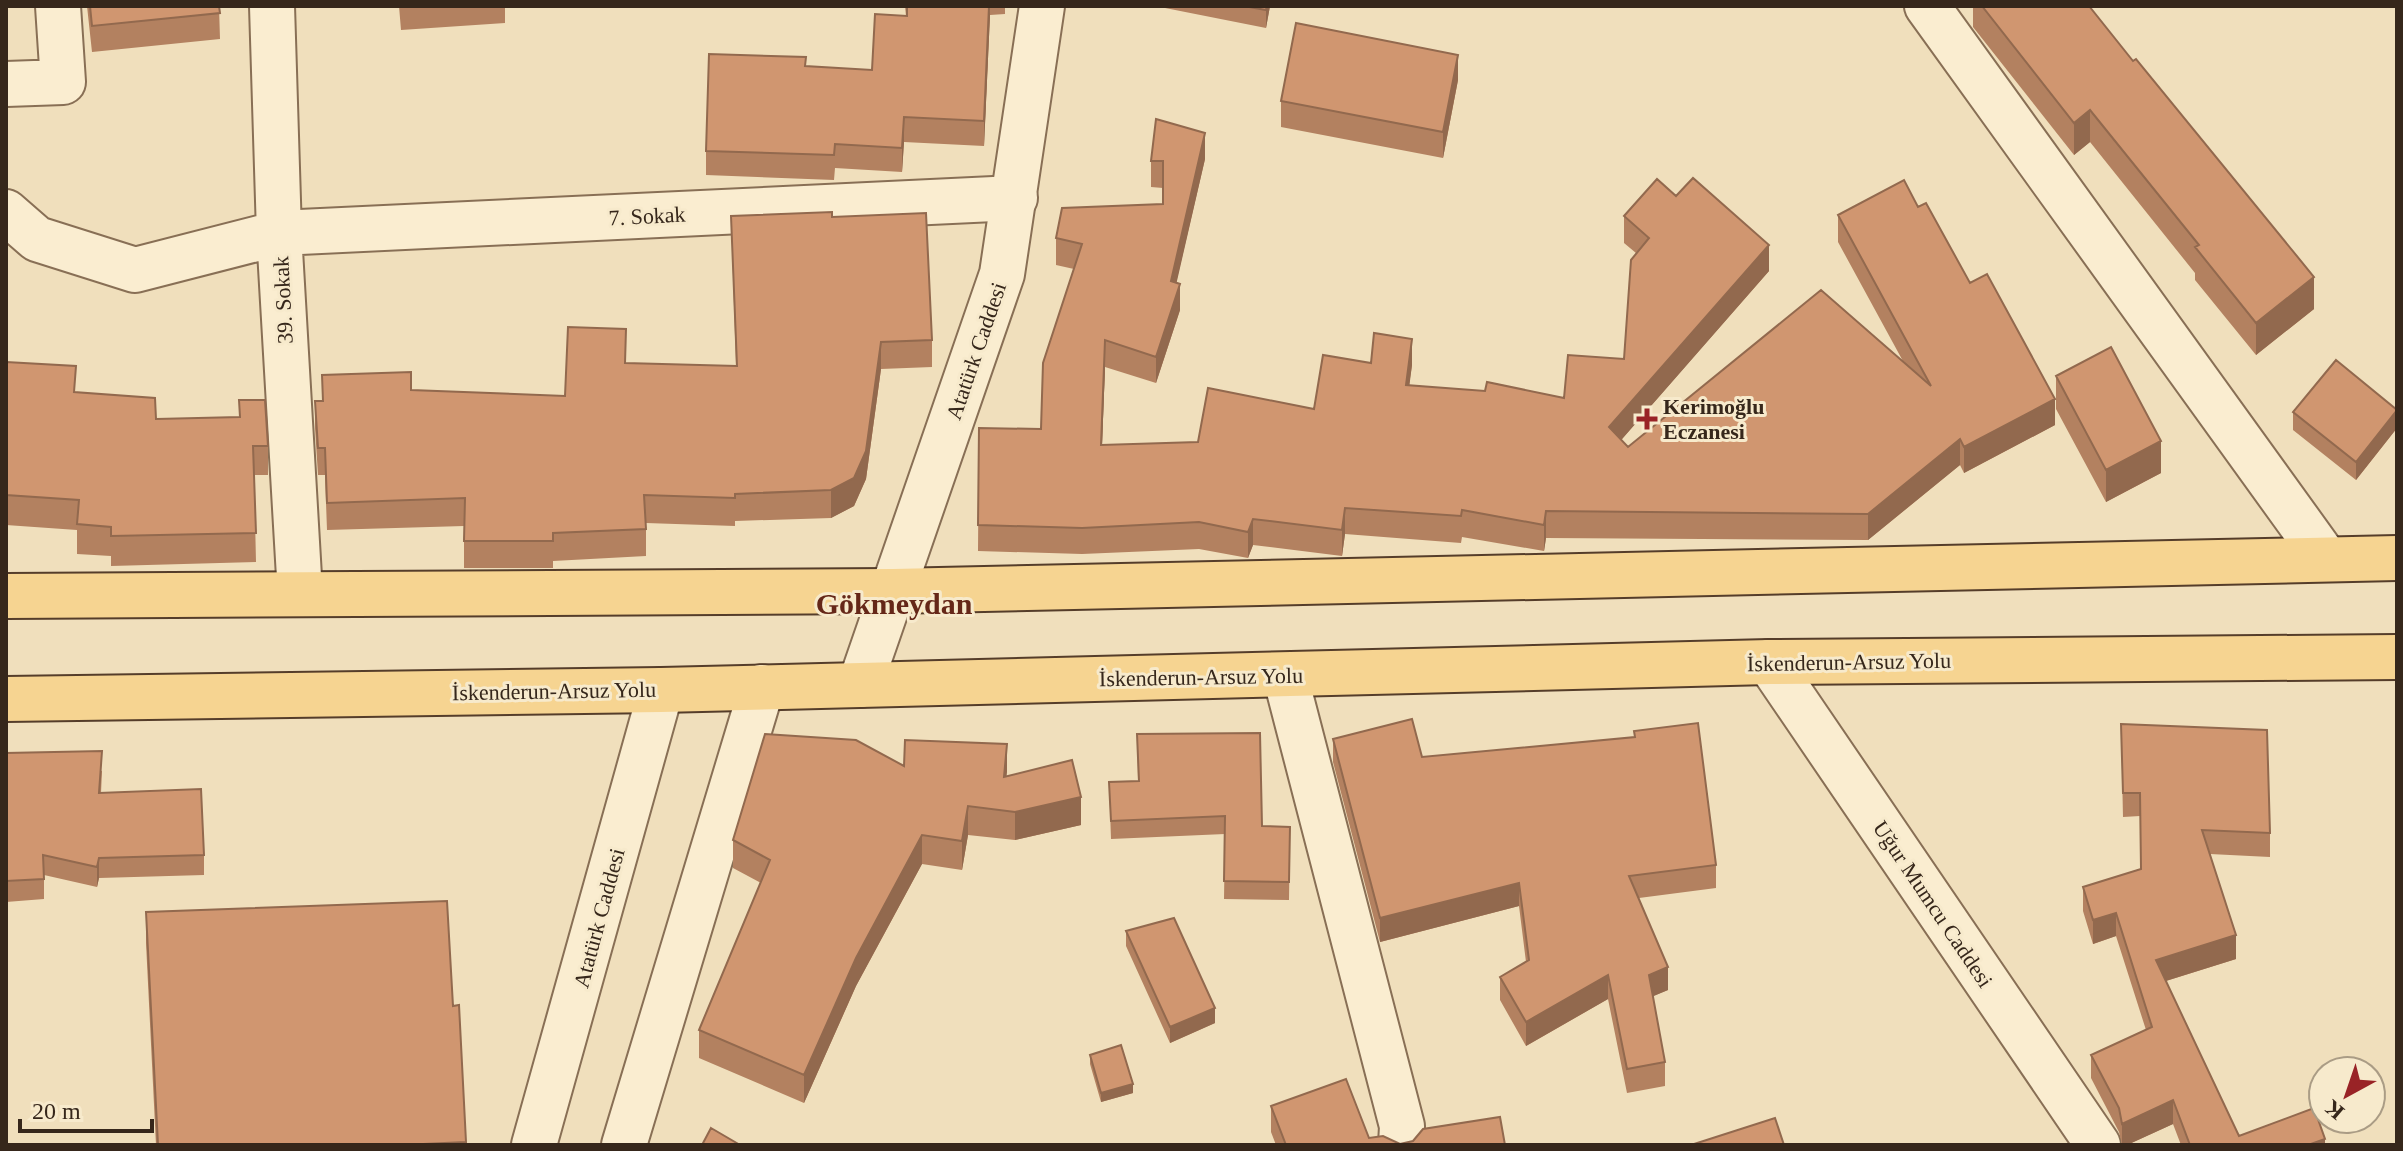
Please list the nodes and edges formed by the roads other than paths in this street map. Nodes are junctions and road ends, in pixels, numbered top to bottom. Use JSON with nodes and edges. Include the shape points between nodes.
{"nodes":[{"id":1,"x":58,"y":6,"type":"edge"},
{"id":2,"x":272,"y":6,"type":"edge"},
{"id":3,"x":1042,"y":6,"type":"edge"},
{"id":4,"x":1927,"y":6,"type":"edge"},
{"id":5,"x":6,"y":84,"type":"edge"},
{"id":6,"x":1015,"y":198,"type":"junction"},
{"id":7,"x":6,"y":212,"type":"edge"},
{"id":8,"x":279,"y":233,"type":"junction"},
{"id":9,"x":2397,"y":558,"type":"edge"},
{"id":10,"x":2326,"y":559,"type":"junction"},
{"id":11,"x":893,"y":591,"type":"junction"},
{"id":12,"x":300,"y":594,"type":"junction"},
{"id":13,"x":6,"y":596,"type":"edge"},
{"id":14,"x":2397,"y":657,"type":"edge"},
{"id":15,"x":1769,"y":662,"type":"junction"},
{"id":16,"x":1285,"y":675,"type":"junction"},
{"id":17,"x":860,"y":685,"type":"junction"},
{"id":18,"x":762,"y":687,"type":"junction"},
{"id":19,"x":661,"y":690,"type":"junction"},
{"id":20,"x":6,"y":699,"type":"edge"},
{"id":21,"x":534,"y":1145,"type":"edge"},
{"id":22,"x":624,"y":1145,"type":"edge"},
{"id":23,"x":1401,"y":1145,"type":"edge"},
{"id":24,"x":2098,"y":1145,"type":"edge"}],
"edges":[{"from":1,"to":5,"type":"street","via":[[63,82]]},
{"from":2,"to":8,"type":"street","name":"39. Sokak"},
{"from":3,"to":6,"type":"street","name":"Atatürk Caddesi"},
{"from":4,"to":10,"type":"street"},
{"from":6,"to":8,"type":"street","name":"7. Sokak"},
{"from":6,"to":11,"type":"street","name":"Atatürk Caddesi","via":[[1002,274]]},
{"from":7,"to":8,"type":"street","name":"7. Sokak","via":[[37,239],[135,270]]},
{"from":8,"to":12,"type":"street","name":"39. Sokak"},
{"from":9,"to":10,"type":"main road"},
{"from":10,"to":11,"type":"main road"},
{"from":11,"to":12,"type":"main road"},
{"from":11,"to":17,"type":"street","name":"Atatürk Caddesi"},
{"from":12,"to":13,"type":"main road"},
{"from":14,"to":15,"type":"main road","name":"İskenderun-Arsuz Yolu"},
{"from":15,"to":16,"type":"main road","name":"İskenderun-Arsuz Yolu"},
{"from":15,"to":24,"type":"street","name":"Uğur Mumcu Caddesi"},
{"from":16,"to":17,"type":"main road","name":"İskenderun-Arsuz Yolu"},
{"from":16,"to":23,"type":"street","via":[[1402,1126]]},
{"from":17,"to":18,"type":"main road","name":"İskenderun-Arsuz Yolu"},
{"from":18,"to":19,"type":"main road","name":"İskenderun-Arsuz Yolu"},
{"from":18,"to":22,"type":"street"},
{"from":19,"to":20,"type":"main road","name":"İskenderun-Arsuz Yolu"},
{"from":19,"to":21,"type":"street","name":"Atatürk Caddesi"}]}
